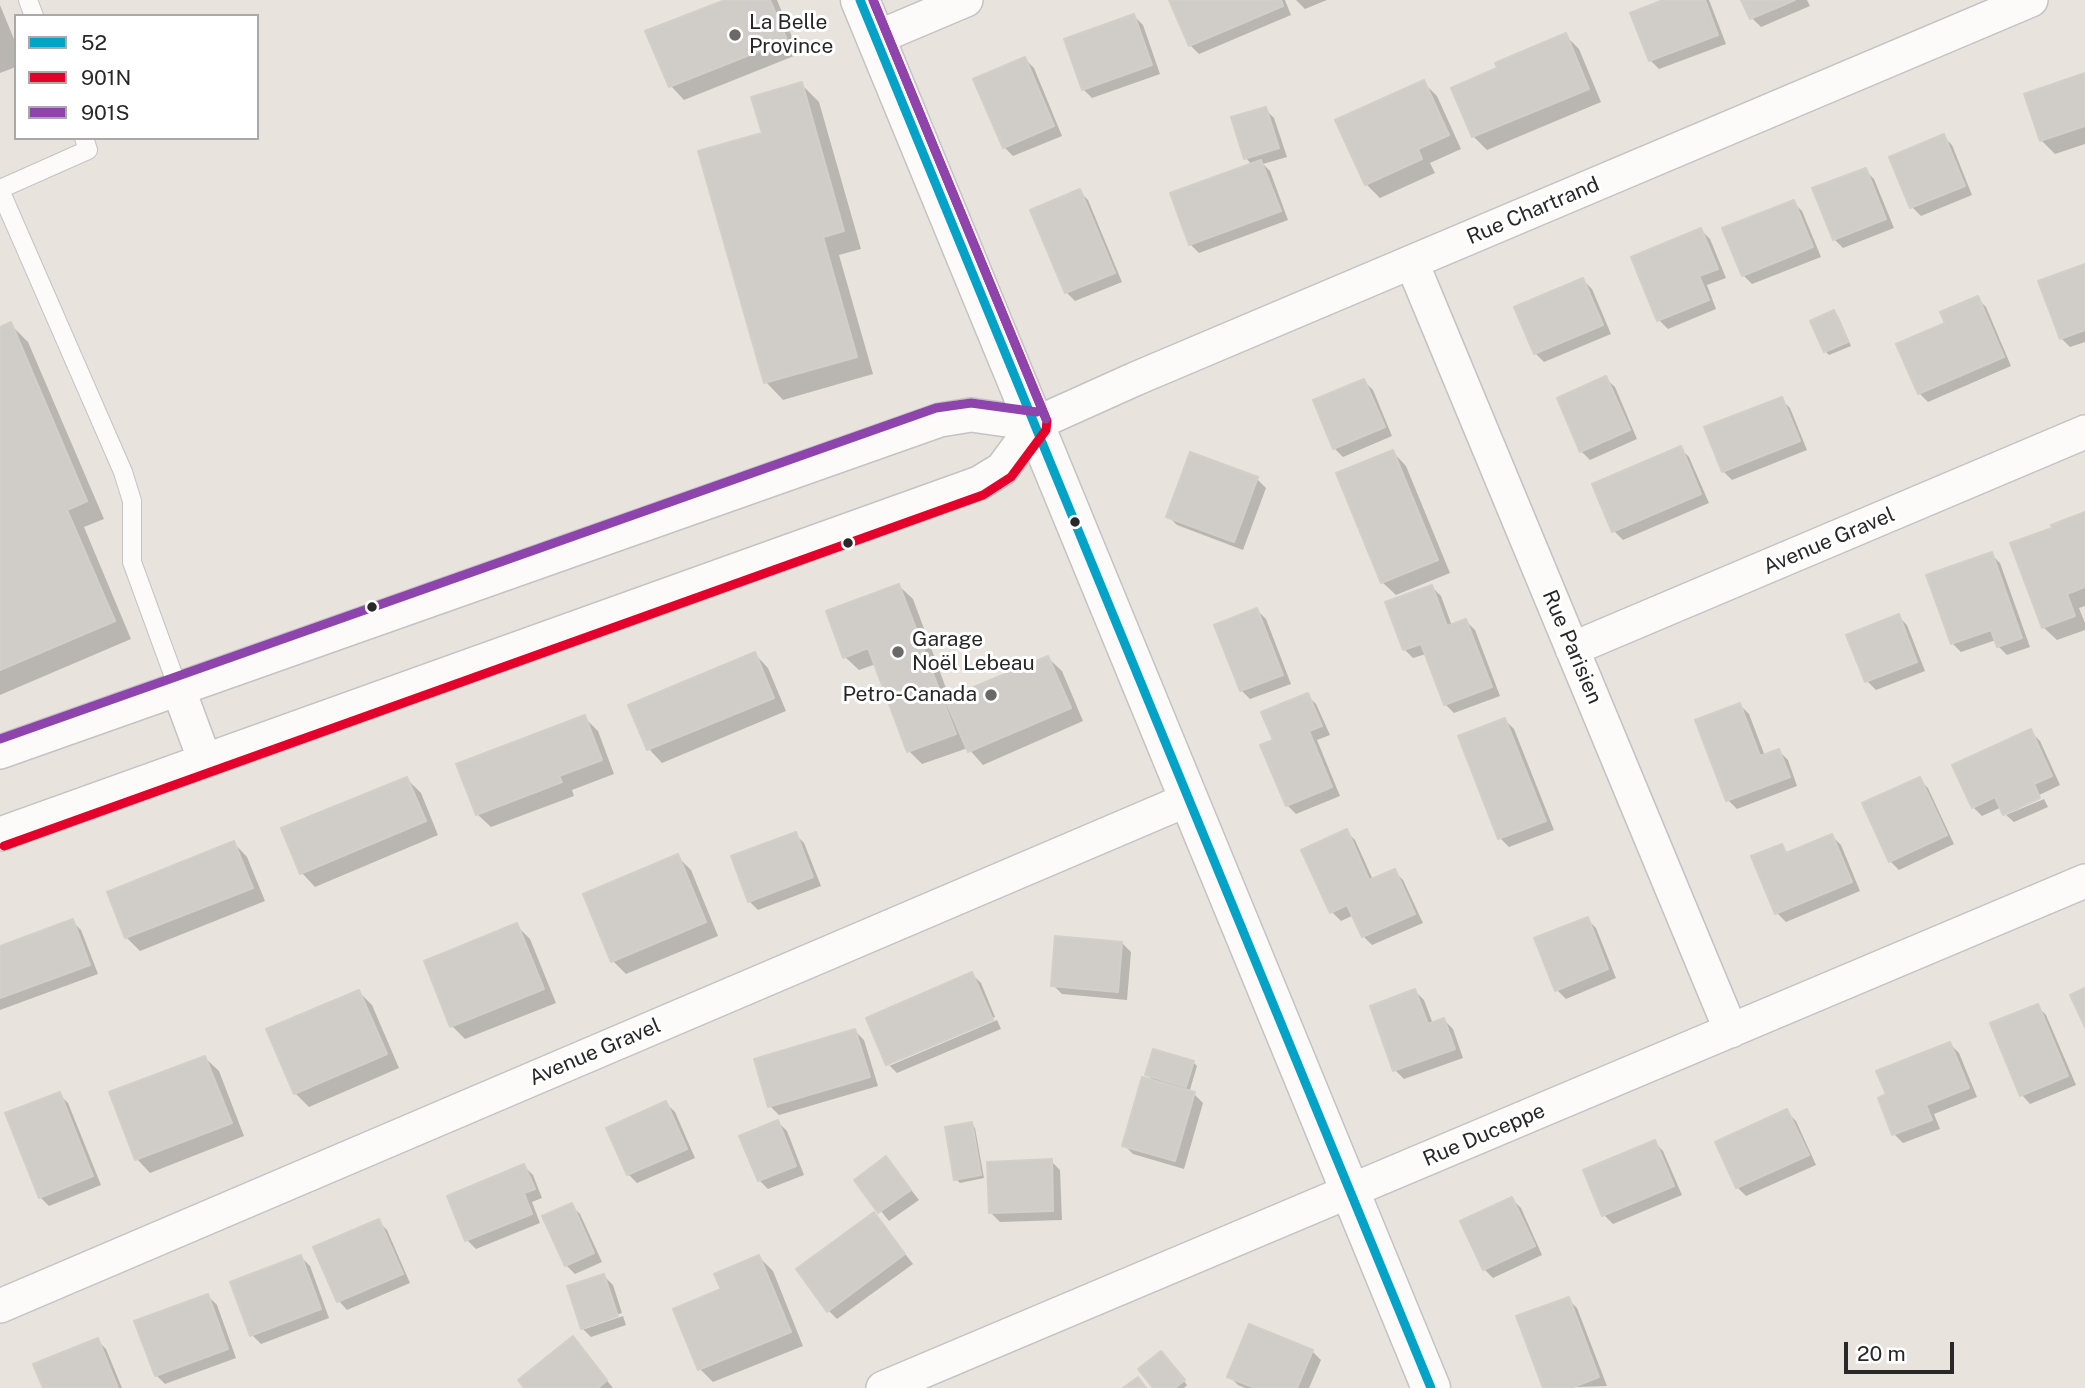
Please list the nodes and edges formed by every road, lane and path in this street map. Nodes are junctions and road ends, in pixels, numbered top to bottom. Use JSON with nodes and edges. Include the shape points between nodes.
{"nodes":[{"id":1,"x":860,"y":0,"type":"edge"},
{"id":2,"x":966,"y":0,"type":"edge"},
{"id":3,"x":2031,"y":0,"type":"edge"},
{"id":4,"x":876,"y":38,"type":"junction"},
{"id":5,"x":84,"y":140,"type":"edge"},
{"id":6,"x":0,"y":189,"type":"edge"},
{"id":7,"x":1412,"y":262,"type":"junction"},
{"id":8,"x":1035,"y":424,"type":"junction"},
{"id":9,"x":2085,"y":432,"type":"edge"},
{"id":10,"x":1572,"y":649,"type":"junction"},
{"id":11,"x":178,"y":688,"type":"junction"},
{"id":12,"x":0,"y":752,"type":"edge"},
{"id":13,"x":205,"y":761,"type":"junction"},
{"id":14,"x":1189,"y":799,"type":"junction"},
{"id":15,"x":0,"y":834,"type":"edge"},
{"id":16,"x":2085,"y":881,"type":"edge"},
{"id":17,"x":1731,"y":1031,"type":"junction"},
{"id":18,"x":1350,"y":1191,"type":"junction"},
{"id":19,"x":2,"y":1301,"type":"edge"},
{"id":20,"x":883,"y":1388,"type":"edge"},
{"id":21,"x":1431,"y":1388,"type":"edge"}],
"edges":[{"from":1,"to":4,"type":"street"},
{"from":2,"to":4,"type":"street"},
{"from":3,"to":7,"type":"street","name":"Rue Chartrand"},
{"from":4,"to":8,"type":"street"},
{"from":5,"to":6,"type":"lane","via":[[88,150]]},
{"from":6,"to":11,"type":"lane","via":[[123,471],[132,501],[132,562]]},
{"from":7,"to":8,"type":"street","name":"Rue Chartrand"},
{"from":7,"to":10,"type":"street","name":"Rue Parisien"},
{"from":8,"to":11,"type":"street","via":[[971,415],[940,420]]},
{"from":8,"to":13,"type":"street","name":"Rue Chartrand","via":[[1002,469],[979,483]]},
{"from":8,"to":14,"type":"street"},
{"from":9,"to":10,"type":"street","name":"Avenue Gravel"},
{"from":10,"to":17,"type":"street","name":"Rue Parisien"},
{"from":11,"to":12,"type":"street"},
{"from":11,"to":13,"type":"street"},
{"from":13,"to":15,"type":"street","name":"Rue Chartrand"},
{"from":14,"to":18,"type":"street"},
{"from":14,"to":19,"type":"street","name":"Avenue Gravel"},
{"from":16,"to":17,"type":"street","name":"Rue Duceppe"},
{"from":17,"to":18,"type":"street","name":"Rue Duceppe"},
{"from":18,"to":20,"type":"street","name":"Rue Duceppe"},
{"from":18,"to":21,"type":"street"}]}
